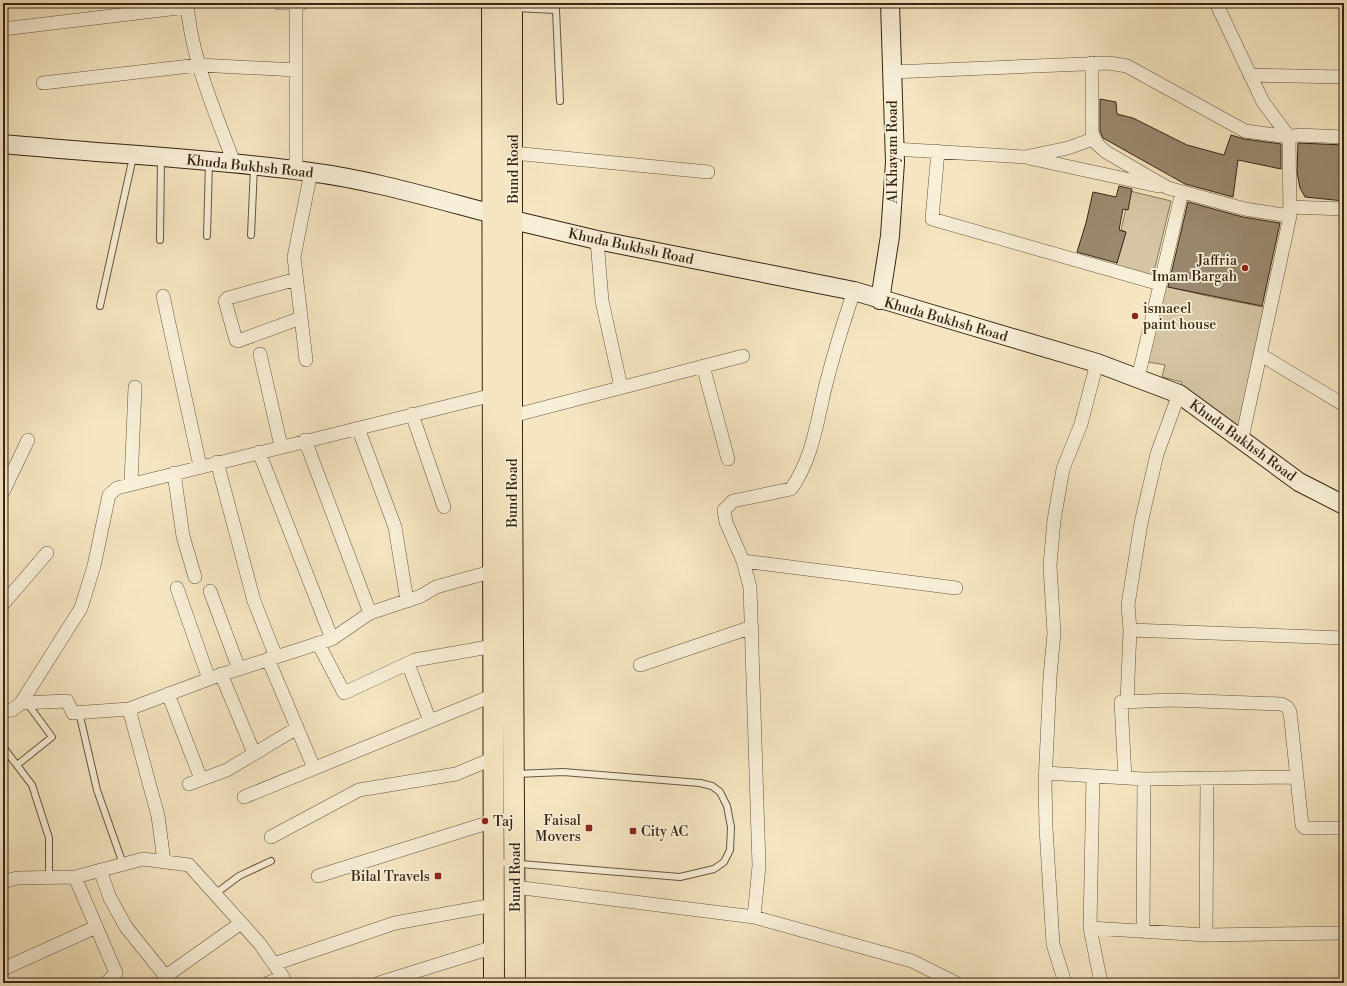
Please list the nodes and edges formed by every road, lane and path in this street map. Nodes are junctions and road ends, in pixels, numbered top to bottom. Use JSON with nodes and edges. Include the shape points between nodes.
{"nodes":[{"id":1,"x":279,"y":3,"type":"edge"},
{"id":2,"x":296,"y":3,"type":"edge"},
{"id":3,"x":302,"y":3,"type":"edge"},
{"id":4,"x":492,"y":3,"type":"edge"},
{"id":5,"x":556,"y":3,"type":"edge"},
{"id":6,"x":890,"y":3,"type":"edge"},
{"id":7,"x":1216,"y":3,"type":"edge"},
{"id":8,"x":187,"y":5,"type":"edge"},
{"id":9,"x":512,"y":5,"type":"edge"},
{"id":10,"x":556,"y":10,"type":"junction"},
{"id":11,"x":3,"y":29,"type":"edge"},
{"id":12,"x":1092,"y":63,"type":"junction"},
{"id":13,"x":199,"y":65,"type":"junction"},
{"id":14,"x":296,"y":70,"type":"junction"},
{"id":15,"x":892,"y":72,"type":"junction"},
{"id":16,"x":1250,"y":75,"type":"junction"},
{"id":17,"x":1344,"y":77,"type":"edge"},
{"id":18,"x":43,"y":83,"type":"dead end"},
{"id":19,"x":560,"y":101,"type":"dead end"},
{"id":20,"x":1344,"y":136,"type":"edge"},
{"id":21,"x":1289,"y":137,"type":"junction"},
{"id":22,"x":1093,"y":138,"type":"junction"},
{"id":23,"x":3,"y":144,"type":"edge"},
{"id":24,"x":894,"y":149,"type":"junction"},
{"id":25,"x":938,"y":151,"type":"junction"},
{"id":26,"x":513,"y":153,"type":"junction"},
{"id":27,"x":133,"y":155,"type":"junction"},
{"id":28,"x":161,"y":157,"type":"junction"},
{"id":29,"x":1025,"y":157,"type":"junction"},
{"id":30,"x":210,"y":161,"type":"junction"},
{"id":31,"x":234,"y":163,"type":"junction"},
{"id":32,"x":254,"y":165,"type":"junction"},
{"id":33,"x":303,"y":171,"type":"junction"},
{"id":34,"x":708,"y":172,"type":"dead end"},
{"id":35,"x":1168,"y":188,"type":"junction"},
{"id":36,"x":1182,"y":192,"type":"junction"},
{"id":37,"x":1344,"y":209,"type":"edge"},
{"id":38,"x":1290,"y":211,"type":"junction"},
{"id":39,"x":493,"y":214,"type":"junction"},
{"id":40,"x":513,"y":220,"type":"junction"},
{"id":41,"x":251,"y":235,"type":"dead end"},
{"id":42,"x":207,"y":236,"type":"dead end"},
{"id":43,"x":160,"y":240,"type":"dead end"},
{"id":44,"x":597,"y":240,"type":"junction"},
{"id":45,"x":297,"y":279,"type":"junction"},
{"id":46,"x":1160,"y":284,"type":"junction"},
{"id":47,"x":854,"y":291,"type":"junction"},
{"id":48,"x":163,"y":296,"type":"dead end"},
{"id":49,"x":880,"y":300,"type":"junction"},
{"id":50,"x":100,"y":306,"type":"dead end"},
{"id":51,"x":301,"y":318,"type":"junction"},
{"id":52,"x":260,"y":354,"type":"dead end"},
{"id":53,"x":1261,"y":355,"type":"junction"},
{"id":54,"x":743,"y":356,"type":"dead end"},
{"id":55,"x":306,"y":360,"type":"dead end"},
{"id":56,"x":1097,"y":363,"type":"junction"},
{"id":57,"x":703,"y":366,"type":"junction"},
{"id":58,"x":1138,"y":378,"type":"junction"},
{"id":59,"x":135,"y":387,"type":"dead end"},
{"id":60,"x":621,"y":387,"type":"junction"},
{"id":61,"x":1179,"y":394,"type":"junction"},
{"id":62,"x":493,"y":395,"type":"junction"},
{"id":63,"x":1344,"y":405,"type":"edge"},
{"id":64,"x":412,"y":414,"type":"junction"},
{"id":65,"x":512,"y":416,"type":"junction"},
{"id":66,"x":358,"y":428,"type":"junction"},
{"id":67,"x":1243,"y":434,"type":"dead end"},
{"id":68,"x":28,"y":440,"type":"dead end"},
{"id":69,"x":306,"y":440,"type":"junction"},
{"id":70,"x":281,"y":446,"type":"junction"},
{"id":71,"x":259,"y":452,"type":"junction"},
{"id":72,"x":728,"y":459,"type":"dead end"},
{"id":73,"x":217,"y":462,"type":"junction"},
{"id":74,"x":200,"y":466,"type":"junction"},
{"id":75,"x":174,"y":473,"type":"junction"},
{"id":76,"x":131,"y":483,"type":"junction"},
{"id":77,"x":3,"y":492,"type":"edge"},
{"id":78,"x":1344,"y":505,"type":"edge"},
{"id":79,"x":444,"y":507,"type":"dead end"},
{"id":80,"x":47,"y":553,"type":"dead end"},
{"id":81,"x":743,"y":561,"type":"junction"},
{"id":82,"x":494,"y":571,"type":"junction"},
{"id":83,"x":195,"y":577,"type":"dead end"},
{"id":84,"x":177,"y":588,"type":"dead end"},
{"id":85,"x":956,"y":588,"type":"dead end"},
{"id":86,"x":210,"y":591,"type":"dead end"},
{"id":87,"x":407,"y":601,"type":"junction"},
{"id":88,"x":3,"y":604,"type":"edge"},
{"id":89,"x":370,"y":613,"type":"junction"},
{"id":90,"x":752,"y":627,"type":"junction"},
{"id":91,"x":1130,"y":630,"type":"junction"},
{"id":92,"x":1344,"y":638,"type":"edge"},
{"id":93,"x":332,"y":639,"type":"junction"},
{"id":94,"x":318,"y":644,"type":"junction"},
{"id":95,"x":494,"y":646,"type":"junction"},
{"id":96,"x":272,"y":658,"type":"junction"},
{"id":97,"x":408,"y":664,"type":"junction"},
{"id":98,"x":640,"y":665,"type":"dead end"},
{"id":99,"x":239,"y":669,"type":"junction"},
{"id":100,"x":216,"y":676,"type":"junction"},
{"id":101,"x":168,"y":694,"type":"junction"},
{"id":102,"x":494,"y":695,"type":"junction"},
{"id":103,"x":1127,"y":702,"type":"junction"},
{"id":104,"x":24,"y":703,"type":"junction"},
{"id":105,"x":129,"y":709,"type":"junction"},
{"id":106,"x":3,"y":711,"type":"edge"},
{"id":107,"x":80,"y":712,"type":"junction"},
{"id":108,"x":430,"y":721,"type":"junction"},
{"id":109,"x":297,"y":728,"type":"junction"},
{"id":110,"x":3,"y":747,"type":"edge"},
{"id":111,"x":254,"y":753,"type":"junction"},
{"id":112,"x":494,"y":758,"type":"junction"},
{"id":113,"x":17,"y":765,"type":"junction"},
{"id":114,"x":314,"y":768,"type":"junction"},
{"id":115,"x":1046,"y":773,"type":"junction"},
{"id":116,"x":514,"y":774,"type":"junction"},
{"id":117,"x":1093,"y":776,"type":"junction"},
{"id":118,"x":1297,"y":777,"type":"junction"},
{"id":119,"x":1125,"y":778,"type":"junction"},
{"id":120,"x":1207,"y":778,"type":"junction"},
{"id":121,"x":1144,"y":779,"type":"junction"},
{"id":122,"x":244,"y":797,"type":"dead end"},
{"id":123,"x":494,"y":821,"type":"junction"},
{"id":124,"x":1344,"y":828,"type":"edge"},
{"id":125,"x":271,"y":837,"type":"dead end"},
{"id":126,"x":164,"y":861,"type":"junction"},
{"id":127,"x":271,"y":861,"type":"dead end"},
{"id":128,"x":494,"y":862,"type":"junction"},
{"id":129,"x":515,"y":862,"type":"junction"},
{"id":130,"x":123,"y":864,"type":"junction"},
{"id":131,"x":100,"y":870,"type":"junction"},
{"id":132,"x":318,"y":876,"type":"dead end"},
{"id":133,"x":75,"y":877,"type":"junction"},
{"id":134,"x":49,"y":878,"type":"junction"},
{"id":135,"x":3,"y":882,"type":"edge"},
{"id":136,"x":515,"y":887,"type":"junction"},
{"id":137,"x":215,"y":894,"type":"junction"},
{"id":138,"x":494,"y":905,"type":"junction"},
{"id":139,"x":754,"y":917,"type":"junction"},
{"id":140,"x":240,"y":922,"type":"junction"},
{"id":141,"x":96,"y":927,"type":"junction"},
{"id":142,"x":1090,"y":928,"type":"junction"},
{"id":143,"x":1143,"y":932,"type":"junction"},
{"id":144,"x":1344,"y":933,"type":"edge"},
{"id":145,"x":1206,"y":935,"type":"junction"},
{"id":146,"x":494,"y":947,"type":"junction"},
{"id":147,"x":274,"y":964,"type":"junction"},
{"id":148,"x":3,"y":969,"type":"edge"},
{"id":149,"x":169,"y":979,"type":"edge"},
{"id":150,"x":284,"y":980,"type":"edge"},
{"id":151,"x":106,"y":983,"type":"edge"},
{"id":152,"x":268,"y":983,"type":"edge"},
{"id":153,"x":379,"y":983,"type":"edge"},
{"id":154,"x":494,"y":983,"type":"edge"},
{"id":155,"x":515,"y":983,"type":"edge"},
{"id":156,"x":956,"y":983,"type":"edge"},
{"id":157,"x":1065,"y":983,"type":"edge"},
{"id":158,"x":1101,"y":983,"type":"edge"}],
"edges":[{"from":1,"to":2,"type":"street"},
{"from":2,"to":3,"type":"street"},
{"from":2,"to":14,"type":"street"},
{"from":4,"to":39,"type":"main road","name":"Bund Road"},
{"from":5,"to":10,"type":"lane"},
{"from":6,"to":15,"type":"street","name":"Al Khayam Road"},
{"from":7,"to":16,"type":"street"},
{"from":8,"to":11,"type":"street"},
{"from":8,"to":13,"type":"street","via":[[188,22]]},
{"from":9,"to":10,"type":"lane"},
{"from":9,"to":26,"type":"main road","name":"Bund Road"},
{"from":10,"to":19,"type":"lane"},
{"from":12,"to":15,"type":"street"},
{"from":12,"to":21,"type":"street","via":[[1127,66],[1245,131]]},
{"from":12,"to":22,"type":"street"},
{"from":13,"to":14,"type":"street"},
{"from":13,"to":18,"type":"street"},
{"from":13,"to":31,"type":"street"},
{"from":14,"to":33,"type":"street"},
{"from":15,"to":24,"type":"street","name":"Al Khayam Road"},
{"from":16,"to":17,"type":"street"},
{"from":16,"to":21,"type":"street","via":[[1263,102]]},
{"from":20,"to":21,"type":"street"},
{"from":21,"to":38,"type":"street"},
{"from":22,"to":29,"type":"street","via":[[1068,148]]},
{"from":22,"to":35,"type":"street","via":[[1113,157]]},
{"from":23,"to":27,"type":"street","name":"Khuda Bukhsh Road"},
{"from":24,"to":25,"type":"street"},
{"from":24,"to":49,"type":"street","name":"Al Khayam Road","via":[[890,236]]},
{"from":25,"to":29,"type":"street"},
{"from":25,"to":46,"type":"street","via":[[932,219]]},
{"from":26,"to":34,"type":"street"},
{"from":26,"to":40,"type":"main road","name":"Bund Road"},
{"from":27,"to":28,"type":"street","name":"Khuda Bukhsh Road"},
{"from":27,"to":50,"type":"lane"},
{"from":28,"to":30,"type":"street","name":"Khuda Bukhsh Road"},
{"from":28,"to":43,"type":"lane"},
{"from":29,"to":35,"type":"street"},
{"from":30,"to":31,"type":"street","name":"Khuda Bukhsh Road"},
{"from":30,"to":42,"type":"lane"},
{"from":31,"to":32,"type":"street","name":"Khuda Bukhsh Road"},
{"from":32,"to":33,"type":"street","name":"Khuda Bukhsh Road"},
{"from":32,"to":41,"type":"lane"},
{"from":33,"to":39,"type":"street","name":"Khuda Bukhsh Road","via":[[382,185]]},
{"from":33,"to":45,"type":"street","via":[[294,257]]},
{"from":35,"to":36,"type":"street"},
{"from":36,"to":38,"type":"street","via":[[1245,209]]},
{"from":36,"to":46,"type":"street"},
{"from":37,"to":38,"type":"street"},
{"from":38,"to":53,"type":"street"},
{"from":39,"to":62,"type":"main road","name":"Bund Road"},
{"from":40,"to":44,"type":"street","name":"Khuda Bukhsh Road"},
{"from":40,"to":65,"type":"main road","name":"Bund Road"},
{"from":44,"to":47,"type":"street","name":"Khuda Bukhsh Road"},
{"from":44,"to":60,"type":"street","via":[[602,301]]},
{"from":45,"to":51,"type":"street"},
{"from":45,"to":51,"type":"street","via":[[226,300],[238,341]]},
{"from":46,"to":58,"type":"street"},
{"from":47,"to":49,"type":"street","name":"Khuda Bukhsh Road"},
{"from":47,"to":81,"type":"street","via":[[828,374],[806,460],[798,479],[791,489],[733,501],[724,510],[732,538]]},
{"from":48,"to":74,"type":"street"},
{"from":49,"to":56,"type":"street","name":"Khuda Bukhsh Road"},
{"from":51,"to":55,"type":"street"},
{"from":52,"to":70,"type":"street"},
{"from":53,"to":63,"type":"street"},
{"from":53,"to":67,"type":"street"},
{"from":54,"to":57,"type":"street"},
{"from":56,"to":58,"type":"street","name":"Khuda Bukhsh Road"},
{"from":56,"to":115,"type":"street","via":[[1081,424],[1063,469],[1054,520],[1050,565],[1054,633]]},
{"from":57,"to":60,"type":"street"},
{"from":57,"to":72,"type":"street"},
{"from":58,"to":61,"type":"street","name":"Khuda Bukhsh Road"},
{"from":59,"to":76,"type":"street"},
{"from":60,"to":65,"type":"street"},
{"from":61,"to":78,"type":"street","name":"Khuda Bukhsh Road","via":[[1300,482]]},
{"from":61,"to":91,"type":"street","via":[[1157,454],[1141,523],[1128,605]]},
{"from":62,"to":64,"type":"street"},
{"from":62,"to":82,"type":"main road","name":"Bund Road"},
{"from":64,"to":66,"type":"street"},
{"from":64,"to":79,"type":"street"},
{"from":65,"to":116,"type":"main road","name":"Bund Road"},
{"from":66,"to":69,"type":"street"},
{"from":66,"to":87,"type":"street","via":[[395,527]]},
{"from":68,"to":77,"type":"street"},
{"from":69,"to":70,"type":"street"},
{"from":69,"to":89,"type":"street"},
{"from":70,"to":71,"type":"street"},
{"from":71,"to":73,"type":"street"},
{"from":71,"to":93,"type":"street"},
{"from":73,"to":74,"type":"street"},
{"from":73,"to":96,"type":"street"},
{"from":74,"to":75,"type":"street"},
{"from":75,"to":76,"type":"street"},
{"from":75,"to":83,"type":"street","via":[[183,536]]},
{"from":76,"to":104,"type":"street","via":[[117,488],[109,495],[94,566],[81,608]]},
{"from":80,"to":88,"type":"street"},
{"from":81,"to":85,"type":"street"},
{"from":81,"to":90,"type":"street","via":[[750,587]]},
{"from":82,"to":87,"type":"street","via":[[436,587]]},
{"from":82,"to":95,"type":"main road","name":"Bund Road"},
{"from":84,"to":100,"type":"street"},
{"from":86,"to":99,"type":"street"},
{"from":87,"to":89,"type":"street"},
{"from":89,"to":93,"type":"street"},
{"from":90,"to":98,"type":"street"},
{"from":90,"to":139,"type":"street","via":[[759,866]]},
{"from":91,"to":92,"type":"street"},
{"from":91,"to":103,"type":"street"},
{"from":93,"to":94,"type":"street"},
{"from":94,"to":96,"type":"street"},
{"from":94,"to":97,"type":"street","via":[[344,693]]},
{"from":95,"to":97,"type":"street","via":[[415,660]]},
{"from":95,"to":102,"type":"main road","name":"Bund Road"},
{"from":96,"to":99,"type":"street"},
{"from":96,"to":109,"type":"street"},
{"from":97,"to":108,"type":"street"},
{"from":99,"to":100,"type":"street"},
{"from":100,"to":101,"type":"street"},
{"from":100,"to":111,"type":"street"},
{"from":101,"to":105,"type":"street"},
{"from":101,"to":111,"type":"street","via":[[195,782],[227,770]]},
{"from":102,"to":108,"type":"street"},
{"from":102,"to":112,"type":"main road","name":"Bund Road"},
{"from":103,"to":118,"type":"street","via":[[1172,700],[1281,704],[1290,712]]},
{"from":103,"to":119,"type":"street","via":[[1121,702]]},
{"from":104,"to":106,"type":"street","via":[[12,710]]},
{"from":104,"to":107,"type":"street","via":[[67,701],[71,713]]},
{"from":104,"to":113,"type":"lane","via":[[52,737]]},
{"from":105,"to":107,"type":"street"},
{"from":105,"to":126,"type":"street","via":[[158,816]]},
{"from":107,"to":130,"type":"lane","via":[[97,790]]},
{"from":108,"to":114,"type":"street"},
{"from":109,"to":111,"type":"street"},
{"from":109,"to":114,"type":"street"},
{"from":110,"to":113,"type":"lane"},
{"from":112,"to":123,"type":"main road","name":"Bund Road"},
{"from":112,"to":125,"type":"street","via":[[456,774],[358,790]]},
{"from":113,"to":134,"type":"lane","via":[[32,785],[49,838]]},
{"from":114,"to":122,"type":"street"},
{"from":115,"to":117,"type":"street"},
{"from":115,"to":157,"type":"street","via":[[1046,828],[1053,944]]},
{"from":116,"to":129,"type":"main road","name":"Bund Road"},
{"from":116,"to":129,"type":"lane","via":[[563,772],[712,786],[720,792],[727,806],[731,827],[730,850],[724,862],[700,874],[680,877]]},
{"from":117,"to":119,"type":"street"},
{"from":117,"to":142,"type":"street"},
{"from":118,"to":120,"type":"street"},
{"from":118,"to":124,"type":"street","via":[[1302,825],[1305,828]]},
{"from":119,"to":121,"type":"street"},
{"from":120,"to":121,"type":"street"},
{"from":120,"to":145,"type":"street"},
{"from":121,"to":143,"type":"street"},
{"from":123,"to":128,"type":"main road","name":"Bund Road"},
{"from":123,"to":132,"type":"street"},
{"from":126,"to":130,"type":"street","via":[[143,859]]},
{"from":126,"to":137,"type":"street","via":[[189,865]]},
{"from":127,"to":137,"type":"lane","via":[[239,876]]},
{"from":128,"to":129,"type":"lane"},
{"from":128,"to":138,"type":"main road","name":"Bund Road"},
{"from":129,"to":136,"type":"main road","name":"Bund Road"},
{"from":130,"to":131,"type":"street"},
{"from":131,"to":133,"type":"street"},
{"from":131,"to":149,"type":"street","via":[[110,898],[126,927]]},
{"from":133,"to":134,"type":"street"},
{"from":133,"to":141,"type":"street"},
{"from":134,"to":135,"type":"street","via":[[17,878]]},
{"from":136,"to":139,"type":"street"},
{"from":136,"to":155,"type":"main road","name":"Bund Road"},
{"from":137,"to":140,"type":"street"},
{"from":138,"to":146,"type":"main road","name":"Bund Road"},
{"from":138,"to":147,"type":"street","via":[[395,923]]},
{"from":139,"to":156,"type":"street","via":[[912,961]]},
{"from":140,"to":147,"type":"street"},
{"from":140,"to":149,"type":"street"},
{"from":141,"to":148,"type":"street"},
{"from":141,"to":151,"type":"street","via":[[116,973]]},
{"from":142,"to":143,"type":"street"},
{"from":142,"to":158,"type":"street"},
{"from":143,"to":145,"type":"street"},
{"from":144,"to":145,"type":"street"},
{"from":146,"to":153,"type":"street"},
{"from":146,"to":154,"type":"main road","name":"Bund Road"},
{"from":147,"to":150,"type":"street"},
{"from":150,"to":152,"type":"street"}]}
